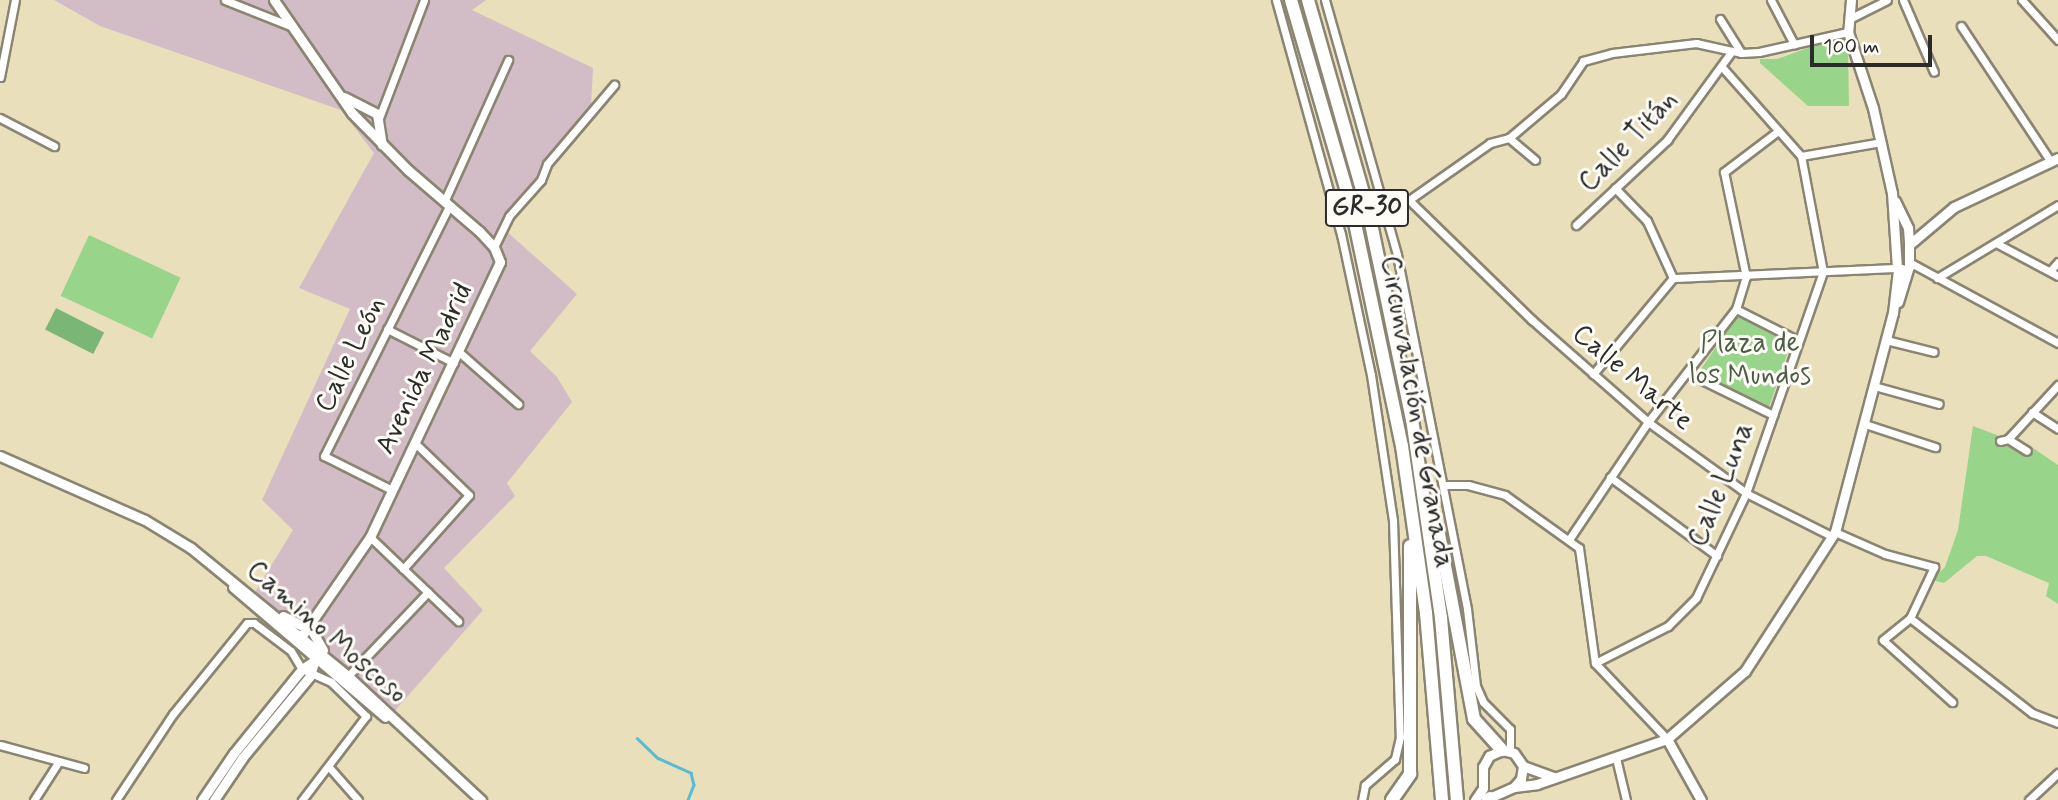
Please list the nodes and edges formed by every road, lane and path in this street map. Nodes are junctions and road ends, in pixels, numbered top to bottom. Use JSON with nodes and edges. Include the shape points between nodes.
{"nodes":[{"id":1,"x":15,"y":0,"type":"edge"},
{"id":2,"x":225,"y":0,"type":"edge"},
{"id":3,"x":274,"y":0,"type":"edge"},
{"id":4,"x":425,"y":0,"type":"edge"},
{"id":5,"x":1276,"y":0,"type":"edge"},
{"id":6,"x":1291,"y":0,"type":"edge"},
{"id":7,"x":1308,"y":0,"type":"edge"},
{"id":8,"x":1325,"y":0,"type":"edge"},
{"id":9,"x":1771,"y":0,"type":"edge"},
{"id":10,"x":1852,"y":0,"type":"edge"},
{"id":11,"x":1887,"y":0,"type":"edge"},
{"id":12,"x":1903,"y":0,"type":"edge"},
{"id":13,"x":2022,"y":0,"type":"edge"},
{"id":14,"x":1851,"y":18,"type":"junction"},
{"id":15,"x":1720,"y":19,"type":"dead end"},
{"id":16,"x":1961,"y":26,"type":"dead end"},
{"id":17,"x":295,"y":27,"type":"junction"},
{"id":18,"x":2055,"y":30,"type":"edge"},
{"id":19,"x":1848,"y":32,"type":"junction"},
{"id":20,"x":2058,"y":40,"type":"edge"},
{"id":21,"x":1794,"y":44,"type":"junction"},
{"id":22,"x":1737,"y":52,"type":"junction"},
{"id":23,"x":508,"y":60,"type":"dead end"},
{"id":24,"x":1722,"y":66,"type":"junction"},
{"id":25,"x":1934,"y":72,"type":"dead end"},
{"id":26,"x":0,"y":77,"type":"edge"},
{"id":27,"x":614,"y":85,"type":"dead end"},
{"id":28,"x":387,"y":91,"type":"junction"},
{"id":29,"x":344,"y":97,"type":"junction"},
{"id":30,"x":366,"y":111,"type":"junction"},
{"id":31,"x":0,"y":118,"type":"edge"},
{"id":32,"x":379,"y":120,"type":"junction"},
{"id":33,"x":362,"y":125,"type":"junction"},
{"id":34,"x":1778,"y":131,"type":"junction"},
{"id":35,"x":1509,"y":138,"type":"junction"},
{"id":36,"x":1881,"y":142,"type":"junction"},
{"id":37,"x":54,"y":146,"type":"dead end"},
{"id":38,"x":383,"y":146,"type":"junction"},
{"id":39,"x":1801,"y":156,"type":"junction"},
{"id":40,"x":1535,"y":159,"type":"dead end"},
{"id":41,"x":2054,"y":160,"type":"edge"},
{"id":42,"x":1615,"y":188,"type":"junction"},
{"id":43,"x":1892,"y":193,"type":"junction"},
{"id":44,"x":1409,"y":200,"type":"junction"},
{"id":45,"x":447,"y":204,"type":"junction"},
{"id":46,"x":2058,"y":205,"type":"edge"},
{"id":47,"x":1385,"y":208,"type":"junction"},
{"id":48,"x":1577,"y":225,"type":"dead end"},
{"id":49,"x":1910,"y":243,"type":"junction"},
{"id":50,"x":1996,"y":243,"type":"junction"},
{"id":51,"x":1898,"y":246,"type":"junction"},
{"id":52,"x":494,"y":247,"type":"junction"},
{"id":53,"x":2058,"y":262,"type":"edge"},
{"id":54,"x":1903,"y":268,"type":"junction"},
{"id":55,"x":2050,"y":271,"type":"junction"},
{"id":56,"x":1823,"y":272,"type":"junction"},
{"id":57,"x":2058,"y":276,"type":"edge"},
{"id":58,"x":1746,"y":277,"type":"junction"},
{"id":59,"x":1673,"y":278,"type":"junction"},
{"id":60,"x":1937,"y":278,"type":"junction"},
{"id":61,"x":1736,"y":309,"type":"junction"},
{"id":62,"x":387,"y":329,"type":"junction"},
{"id":63,"x":1797,"y":340,"type":"junction"},
{"id":64,"x":1886,"y":340,"type":"junction"},
{"id":65,"x":2058,"y":343,"type":"edge"},
{"id":66,"x":459,"y":352,"type":"junction"},
{"id":67,"x":1934,"y":352,"type":"dead end"},
{"id":68,"x":454,"y":363,"type":"junction"},
{"id":69,"x":1593,"y":374,"type":"junction"},
{"id":70,"x":1690,"y":374,"type":"junction"},
{"id":71,"x":2058,"y":385,"type":"edge"},
{"id":72,"x":1874,"y":386,"type":"junction"},
{"id":73,"x":518,"y":404,"type":"dead end"},
{"id":74,"x":1939,"y":404,"type":"dead end"},
{"id":75,"x":2032,"y":412,"type":"junction"},
{"id":76,"x":1773,"y":415,"type":"junction"},
{"id":77,"x":1648,"y":422,"type":"junction"},
{"id":78,"x":1865,"y":424,"type":"junction"},
{"id":79,"x":2058,"y":429,"type":"edge"},
{"id":80,"x":415,"y":443,"type":"junction"},
{"id":81,"x":1935,"y":447,"type":"dead end"},
{"id":82,"x":2027,"y":451,"type":"dead end"},
{"id":83,"x":0,"y":456,"type":"edge"},
{"id":84,"x":1421,"y":475,"type":"junction"},
{"id":85,"x":1610,"y":477,"type":"junction"},
{"id":86,"x":1444,"y":485,"type":"junction"},
{"id":87,"x":392,"y":490,"type":"junction"},
{"id":88,"x":1746,"y":493,"type":"junction"},
{"id":89,"x":1413,"y":522,"type":"junction"},
{"id":90,"x":1834,"y":534,"type":"junction"},
{"id":91,"x":370,"y":537,"type":"junction"},
{"id":92,"x":1570,"y":538,"type":"junction"},
{"id":93,"x":1717,"y":556,"type":"junction"},
{"id":94,"x":403,"y":569,"type":"junction"},
{"id":95,"x":428,"y":592,"type":"junction"},
{"id":96,"x":267,"y":612,"type":"junction"},
{"id":97,"x":1910,"y":618,"type":"junction"},
{"id":98,"x":458,"y":621,"type":"dead end"},
{"id":99,"x":308,"y":628,"type":"junction"},
{"id":100,"x":301,"y":637,"type":"junction"},
{"id":101,"x":311,"y":649,"type":"junction"},
{"id":102,"x":317,"y":659,"type":"junction"},
{"id":103,"x":1595,"y":663,"type":"junction"},
{"id":104,"x":302,"y":669,"type":"junction"},
{"id":105,"x":310,"y":676,"type":"junction"},
{"id":106,"x":348,"y":676,"type":"junction"},
{"id":107,"x":361,"y":687,"type":"junction"},
{"id":108,"x":1951,"y":702,"type":"dead end"},
{"id":109,"x":2058,"y":723,"type":"edge"},
{"id":110,"x":401,"y":727,"type":"junction"},
{"id":111,"x":1667,"y":739,"type":"junction"},
{"id":112,"x":0,"y":745,"type":"edge"},
{"id":113,"x":1506,"y":750,"type":"junction"},
{"id":114,"x":1616,"y":758,"type":"junction"},
{"id":115,"x":58,"y":761,"type":"junction"},
{"id":116,"x":1523,"y":766,"type":"junction"},
{"id":117,"x":329,"y":767,"type":"junction"},
{"id":118,"x":84,"y":768,"type":"dead end"},
{"id":119,"x":2058,"y":773,"type":"edge"},
{"id":120,"x":1556,"y":777,"type":"junction"},
{"id":121,"x":1485,"y":780,"type":"junction"},
{"id":122,"x":1514,"y":787,"type":"junction"},
{"id":123,"x":1503,"y":790,"type":"junction"},
{"id":124,"x":1456,"y":794,"type":"edge"},
{"id":125,"x":1442,"y":795,"type":"edge"},
{"id":126,"x":1487,"y":799,"type":"edge"},
{"id":127,"x":34,"y":800,"type":"edge"},
{"id":128,"x":116,"y":800,"type":"edge"},
{"id":129,"x":202,"y":800,"type":"edge"},
{"id":130,"x":214,"y":800,"type":"edge"},
{"id":131,"x":302,"y":800,"type":"edge"},
{"id":132,"x":358,"y":800,"type":"edge"},
{"id":133,"x":481,"y":800,"type":"edge"},
{"id":134,"x":1362,"y":800,"type":"edge"},
{"id":135,"x":1392,"y":800,"type":"edge"},
{"id":136,"x":1475,"y":800,"type":"edge"},
{"id":137,"x":1626,"y":800,"type":"edge"},
{"id":138,"x":1701,"y":800,"type":"edge"},
{"id":139,"x":2029,"y":800,"type":"edge"}],
"edges":[{"from":1,"to":26,"type":"street"},
{"from":2,"to":17,"type":"street"},
{"from":3,"to":17,"type":"street"},
{"from":4,"to":28,"type":"street"},
{"from":5,"to":134,"type":"street","via":[[1341,234],[1371,376],[1393,520],[1400,737],[1395,759],[1365,785]]},
{"from":6,"to":89,"type":"highway","name":"Circunvalación de Granada","number":"GR-30","via":[[1362,252]]},
{"from":7,"to":84,"type":"highway","name":"Circunvalación de Granada","number":"GR-30","via":[[1369,214]]},
{"from":8,"to":47,"type":"street"},
{"from":9,"to":21,"type":"street"},
{"from":10,"to":14,"type":"street"},
{"from":11,"to":14,"type":"street"},
{"from":12,"to":25,"type":"street"},
{"from":13,"to":18,"type":"street"},
{"from":14,"to":19,"type":"street"},
{"from":15,"to":22,"type":"street"},
{"from":16,"to":41,"type":"street"},
{"from":17,"to":29,"type":"street"},
{"from":18,"to":20,"type":"street"},
{"from":19,"to":21,"type":"street"},
{"from":19,"to":36,"type":"street"},
{"from":21,"to":22,"type":"street"},
{"from":22,"to":24,"type":"street","name":"Calle Titán"},
{"from":22,"to":35,"type":"street","via":[[1706,44],[1612,53],[1583,61],[1561,94]]},
{"from":23,"to":45,"type":"street","name":"Calle León"},
{"from":24,"to":34,"type":"street"},
{"from":24,"to":42,"type":"street","name":"Calle Titán","via":[[1667,140]]},
{"from":27,"to":52,"type":"street","via":[[547,164],[541,180],[509,216]]},
{"from":28,"to":30,"type":"street"},
{"from":28,"to":32,"type":"street"},
{"from":29,"to":30,"type":"street"},
{"from":29,"to":33,"type":"street"},
{"from":30,"to":32,"type":"street"},
{"from":30,"to":33,"type":"street"},
{"from":31,"to":37,"type":"street"},
{"from":32,"to":33,"type":"street","via":[[372,128]]},
{"from":32,"to":38,"type":"street"},
{"from":33,"to":38,"type":"street"},
{"from":34,"to":39,"type":"street"},
{"from":34,"to":58,"type":"street","via":[[1724,172]]},
{"from":35,"to":40,"type":"street"},
{"from":35,"to":44,"type":"street","via":[[1490,143]]},
{"from":36,"to":39,"type":"street"},
{"from":36,"to":43,"type":"street"},
{"from":38,"to":45,"type":"street"},
{"from":39,"to":56,"type":"street"},
{"from":41,"to":49,"type":"street","via":[[1954,207]]},
{"from":42,"to":48,"type":"street","name":"Calle Titán"},
{"from":42,"to":59,"type":"street","via":[[1647,221]]},
{"from":43,"to":49,"type":"street"},
{"from":43,"to":51,"type":"street"},
{"from":44,"to":47,"type":"street"},
{"from":44,"to":69,"type":"street","name":"Calle Marte"},
{"from":45,"to":52,"type":"street"},
{"from":45,"to":62,"type":"street","name":"Calle León"},
{"from":46,"to":50,"type":"street"},
{"from":47,"to":86,"type":"street"},
{"from":49,"to":51,"type":"street"},
{"from":49,"to":54,"type":"street"},
{"from":50,"to":55,"type":"street"},
{"from":50,"to":60,"type":"street"},
{"from":51,"to":54,"type":"street"},
{"from":52,"to":66,"type":"street","name":"Avenida Madrid","via":[[500,262],[496,275]]},
{"from":53,"to":55,"type":"street"},
{"from":54,"to":56,"type":"street"},
{"from":54,"to":60,"type":"street"},
{"from":54,"to":64,"type":"street"},
{"from":55,"to":57,"type":"street"},
{"from":56,"to":58,"type":"street"},
{"from":56,"to":63,"type":"street","name":"Calle Luna"},
{"from":58,"to":59,"type":"street"},
{"from":58,"to":61,"type":"street"},
{"from":59,"to":69,"type":"street"},
{"from":60,"to":65,"type":"street"},
{"from":61,"to":63,"type":"street"},
{"from":61,"to":70,"type":"street"},
{"from":62,"to":68,"type":"street"},
{"from":62,"to":87,"type":"street","name":"Calle León","via":[[324,456]]},
{"from":63,"to":76,"type":"street","name":"Calle Luna"},
{"from":64,"to":67,"type":"street"},
{"from":64,"to":72,"type":"street"},
{"from":66,"to":68,"type":"street","name":"Avenida Madrid"},
{"from":66,"to":73,"type":"street"},
{"from":68,"to":80,"type":"street","name":"Avenida Madrid"},
{"from":69,"to":77,"type":"street","name":"Calle Marte"},
{"from":70,"to":76,"type":"street"},
{"from":70,"to":77,"type":"street"},
{"from":71,"to":75,"type":"street"},
{"from":72,"to":74,"type":"street"},
{"from":72,"to":78,"type":"street"},
{"from":75,"to":79,"type":"street"},
{"from":75,"to":82,"type":"street","via":[[2004,440]]},
{"from":76,"to":88,"type":"street","name":"Calle Luna"},
{"from":77,"to":85,"type":"street"},
{"from":77,"to":88,"type":"street","name":"Calle Marte"},
{"from":78,"to":81,"type":"street"},
{"from":78,"to":90,"type":"street"},
{"from":80,"to":87,"type":"street","name":"Avenida Madrid"},
{"from":80,"to":94,"type":"street","via":[[468,495]]},
{"from":83,"to":96,"type":"street","name":"Camino Moscoso","via":[[145,520],[221,572]]},
{"from":84,"to":113,"type":"highway","via":[[1432,499],[1474,719]]},
{"from":84,"to":124,"type":"highway","name":"Circunvalación de Granada","number":"GR-30","via":[[1441,618]]},
{"from":85,"to":92,"type":"street"},
{"from":85,"to":93,"type":"street"},
{"from":86,"to":92,"type":"street","via":[[1468,485],[1505,495]]},
{"from":86,"to":113,"type":"street","via":[[1476,686],[1483,702],[1510,729]]},
{"from":87,"to":91,"type":"street","name":"Avenida Madrid"},
{"from":88,"to":90,"type":"street","name":"Calle Marte"},
{"from":88,"to":93,"type":"street","name":"Calle Luna"},
{"from":89,"to":125,"type":"highway","name":"Circunvalación de Granada","number":"GR-30"},
{"from":89,"to":135,"type":"highway","via":[[1410,774]]},
{"from":90,"to":97,"type":"street","name":"Calle Marte","via":[[1934,567]]},
{"from":90,"to":111,"type":"street","via":[[1733,685]]},
{"from":91,"to":94,"type":"street"},
{"from":91,"to":99,"type":"street","name":"Avenida Madrid"},
{"from":92,"to":103,"type":"street","via":[[1579,548]]},
{"from":93,"to":103,"type":"street","name":"Calle Luna","via":[[1681,615]]},
{"from":94,"to":95,"type":"street"},
{"from":95,"to":98,"type":"street"},
{"from":95,"to":106,"type":"street"},
{"from":96,"to":99,"type":"street"},
{"from":96,"to":100,"type":"street","name":"Camino Moscoso"},
{"from":96,"to":101,"type":"street","name":"Camino Moscoso"},
{"from":97,"to":108,"type":"street","via":[[1883,640]]},
{"from":97,"to":109,"type":"street","via":[[2021,705]]},
{"from":99,"to":100,"type":"street","name":"Avenida Madrid"},
{"from":99,"to":106,"type":"street"},
{"from":100,"to":101,"type":"street","name":"Camino Moscoso"},
{"from":101,"to":102,"type":"street"},
{"from":101,"to":106,"type":"street","name":"Camino Moscoso"},
{"from":102,"to":104,"type":"street"},
{"from":102,"to":105,"type":"street"},
{"from":102,"to":107,"type":"street"},
{"from":102,"to":110,"type":"street","name":"Camino Moscoso"},
{"from":103,"to":111,"type":"street"},
{"from":104,"to":105,"type":"street"},
{"from":104,"to":128,"type":"street","via":[[292,651],[259,624],[247,623],[173,714]]},
{"from":104,"to":129,"type":"street","via":[[233,753]]},
{"from":105,"to":117,"type":"street","via":[[331,682],[366,716]]},
{"from":105,"to":130,"type":"street"},
{"from":106,"to":107,"type":"street","name":"Camino Moscoso"},
{"from":107,"to":110,"type":"street","name":"Camino Moscoso"},
{"from":110,"to":133,"type":"street","name":"Camino Moscoso"},
{"from":111,"to":114,"type":"street"},
{"from":111,"to":138,"type":"street"},
{"from":112,"to":115,"type":"street"},
{"from":113,"to":116,"type":"street"},
{"from":113,"to":121,"type":"street","via":[[1485,761]]},
{"from":114,"to":120,"type":"street"},
{"from":114,"to":137,"type":"street"},
{"from":115,"to":118,"type":"street"},
{"from":115,"to":127,"type":"street"},
{"from":116,"to":120,"type":"street"},
{"from":116,"to":122,"type":"street"},
{"from":117,"to":131,"type":"street"},
{"from":117,"to":132,"type":"street"},
{"from":119,"to":139,"type":"street"},
{"from":120,"to":122,"type":"street"},
{"from":121,"to":123,"type":"street"},
{"from":121,"to":136,"type":"street"},
{"from":122,"to":123,"type":"street"},
{"from":123,"to":126,"type":"street"}]}
